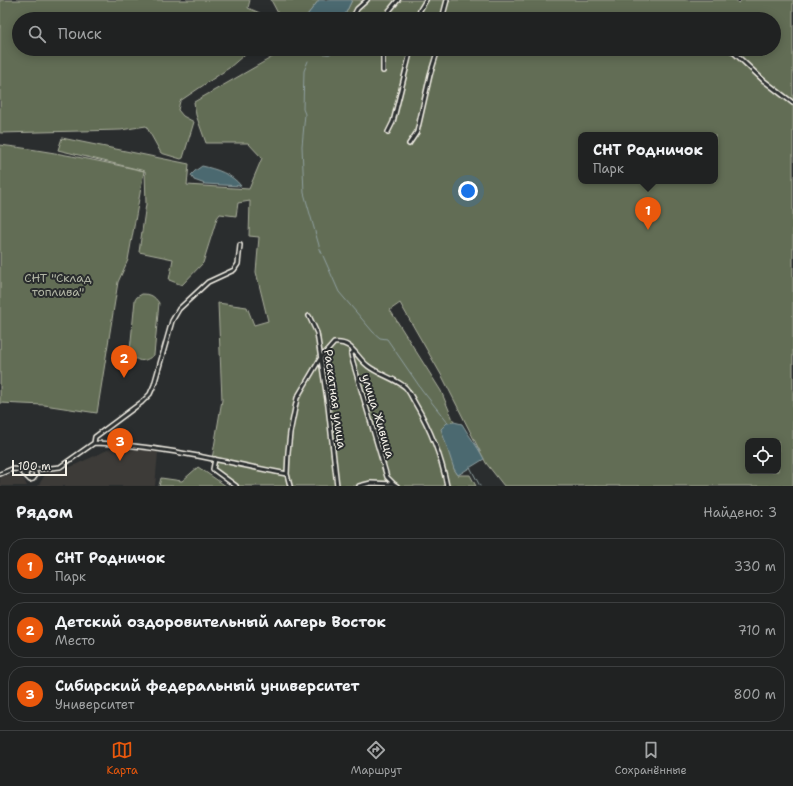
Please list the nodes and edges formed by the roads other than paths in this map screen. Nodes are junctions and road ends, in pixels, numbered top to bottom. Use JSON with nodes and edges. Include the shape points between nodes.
{"nodes":[{"id":1,"x":367,"y":0,"type":"edge"},
{"id":2,"x":398,"y":0,"type":"edge"},
{"id":3,"x":426,"y":0,"type":"edge"},
{"id":4,"x":447,"y":0,"type":"edge"},
{"id":5,"x":356,"y":12,"type":"edge"},
{"id":6,"x":389,"y":12,"type":"edge"},
{"id":7,"x":420,"y":12,"type":"edge"},
{"id":8,"x":444,"y":12,"type":"edge"},
{"id":9,"x":383,"y":56,"type":"edge"},
{"id":10,"x":409,"y":56,"type":"edge"},
{"id":11,"x":436,"y":56,"type":"edge"},
{"id":12,"x":737,"y":56,"type":"edge"},
{"id":13,"x":383,"y":71,"type":"dead end"},
{"id":14,"x":793,"y":103,"type":"edge"},
{"id":15,"x":388,"y":132,"type":"dead end"},
{"id":16,"x":410,"y":144,"type":"dead end"},
{"id":17,"x":240,"y":245,"type":"dead end"},
{"id":18,"x":309,"y":316,"type":"dead end"},
{"id":19,"x":354,"y":351,"type":"junction"},
{"id":20,"x":320,"y":359,"type":"junction"},
{"id":21,"x":94,"y":443,"type":"junction"},
{"id":22,"x":215,"y":459,"type":"junction"},
{"id":23,"x":20,"y":470,"type":"junction"},
{"id":24,"x":31,"y":470,"type":"junction"},
{"id":25,"x":42,"y":470,"type":"junction"},
{"id":26,"x":0,"y":474,"type":"edge"},
{"id":27,"x":287,"y":474,"type":"junction"},
{"id":28,"x":26,"y":475,"type":"junction"},
{"id":29,"x":36,"y":475,"type":"junction"},
{"id":30,"x":395,"y":485,"type":"edge"},
{"id":31,"x":236,"y":486,"type":"edge"},
{"id":32,"x":290,"y":486,"type":"edge"},
{"id":33,"x":337,"y":486,"type":"edge"},
{"id":34,"x":359,"y":486,"type":"edge"},
{"id":35,"x":447,"y":486,"type":"edge"}],
"edges":[{"from":1,"to":5,"type":"street"},
{"from":2,"to":6,"type":"street"},
{"from":3,"to":7,"type":"street"},
{"from":4,"to":8,"type":"street"},
{"from":9,"to":13,"type":"street"},
{"from":10,"to":15,"type":"street","via":[[393,122]]},
{"from":11,"to":16,"type":"street","via":[[417,132]]},
{"from":12,"to":14,"type":"street"},
{"from":17,"to":21,"type":"street","via":[[238,264],[234,270],[208,282],[178,309],[150,394],[96,436]]},
{"from":18,"to":20,"type":"street","name":"Раскатная улица","via":[[317,333]]},
{"from":19,"to":20,"type":"street","via":[[343,342],[334,343]]},
{"from":19,"to":30,"type":"street","name":"улица Живица","via":[[351,354],[352,359],[387,477]]},
{"from":19,"to":35,"type":"street","via":[[368,366],[405,388],[425,419],[437,447]]},
{"from":20,"to":27,"type":"street","via":[[297,398],[290,433]]},
{"from":20,"to":33,"type":"street","name":"Раскатная улица"},
{"from":21,"to":22,"type":"street"},
{"from":21,"to":25,"type":"street","via":[[60,467]]},
{"from":22,"to":27,"type":"street"},
{"from":22,"to":31,"type":"street","via":[[213,469]]},
{"from":23,"to":24,"type":"street"},
{"from":23,"to":26,"type":"street","via":[[12,469]]},
{"from":23,"to":28,"type":"street"},
{"from":24,"to":25,"type":"street"},
{"from":24,"to":28,"type":"street"},
{"from":24,"to":29,"type":"street"},
{"from":25,"to":29,"type":"street"},
{"from":27,"to":32,"type":"street"},
{"from":28,"to":29,"type":"street","via":[[32,480]]},
{"from":30,"to":34,"type":"street","via":[[370,483]]}]}
